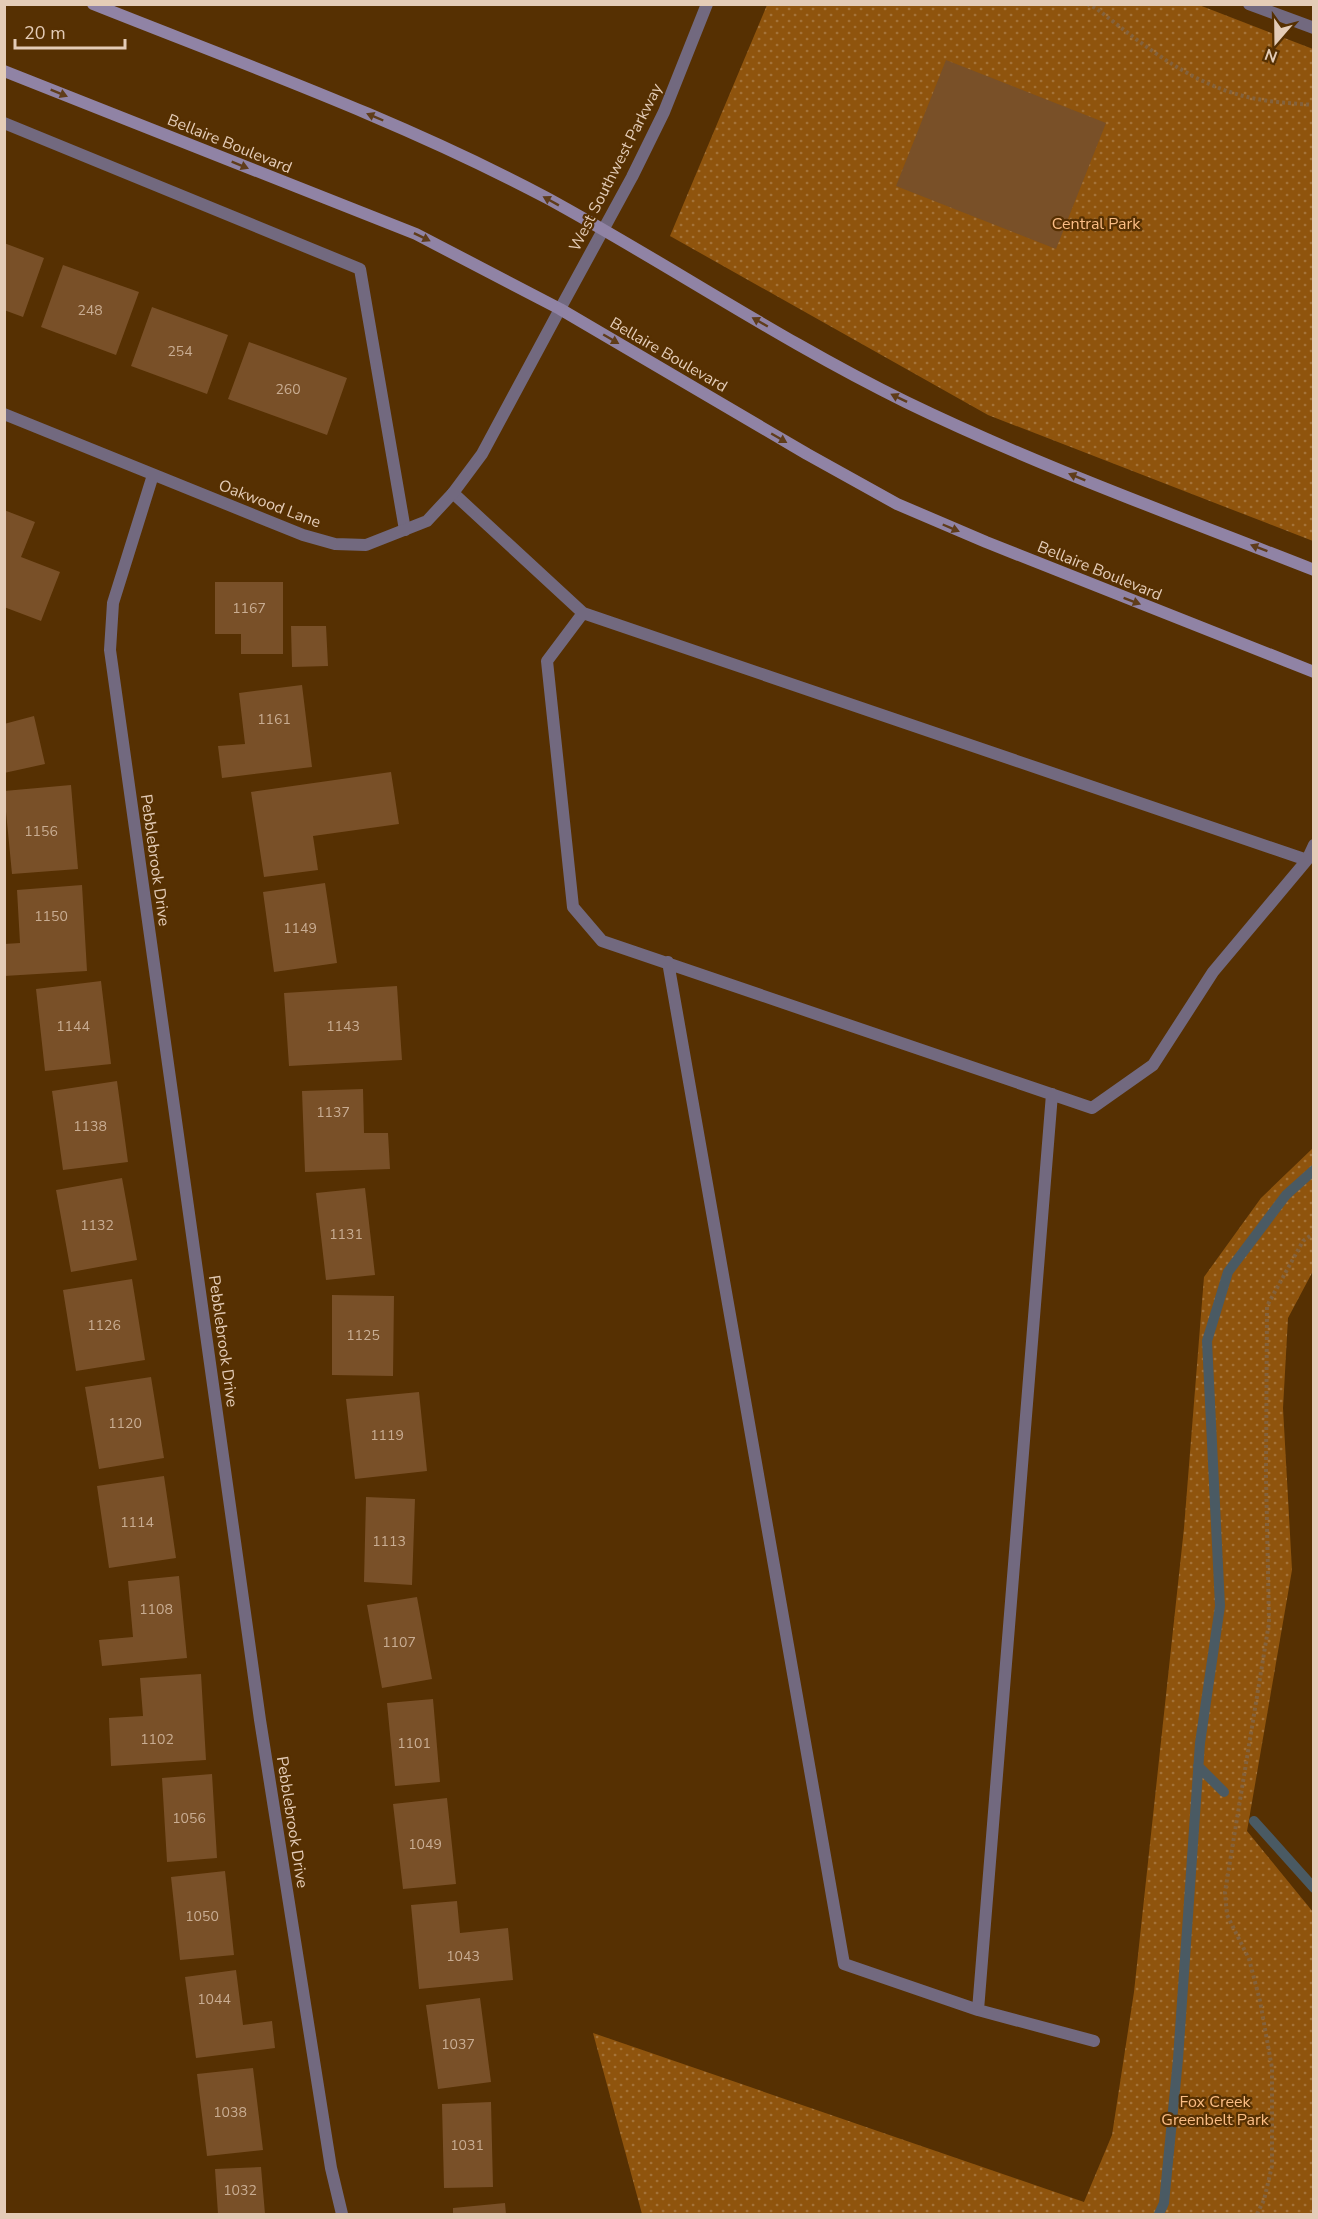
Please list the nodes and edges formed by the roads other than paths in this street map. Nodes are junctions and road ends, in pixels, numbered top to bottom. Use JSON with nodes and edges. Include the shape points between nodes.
{"nodes":[{"id":1,"x":93,"y":4,"type":"edge"},
{"id":2,"x":707,"y":4,"type":"edge"},
{"id":3,"x":1249,"y":4,"type":"edge"},
{"id":4,"x":1314,"y":28,"type":"edge"},
{"id":5,"x":4,"y":72,"type":"edge"},
{"id":6,"x":4,"y":123,"type":"edge"},
{"id":7,"x":602,"y":230,"type":"junction"},
{"id":8,"x":560,"y":309,"type":"junction"},
{"id":9,"x":4,"y":414,"type":"edge"},
{"id":10,"x":153,"y":475,"type":"junction"},
{"id":11,"x":453,"y":493,"type":"junction"},
{"id":12,"x":405,"y":530,"type":"junction"},
{"id":13,"x":1314,"y":570,"type":"edge"},
{"id":14,"x":583,"y":613,"type":"junction"},
{"id":15,"x":1314,"y":672,"type":"edge"},
{"id":16,"x":1314,"y":845,"type":"edge"},
{"id":17,"x":1307,"y":860,"type":"junction"},
{"id":18,"x":668,"y":962,"type":"junction"},
{"id":19,"x":1052,"y":1094,"type":"junction"},
{"id":20,"x":978,"y":2010,"type":"junction"},
{"id":21,"x":1094,"y":2041,"type":"dead end"},
{"id":22,"x":342,"y":2214,"type":"edge"}],
"edges":[{"from":7,"to":1,"type":"main road","one_way":true,"via":[[436,143]]},
{"from":2,"to":7,"type":"street","name":"West Southwest Parkway","via":[[664,112]]},
{"from":3,"to":4,"type":"street"},
{"from":5,"to":8,"type":"main road","name":"Bellaire Boulevard","one_way":true,"via":[[416,234]]},
{"from":6,"to":12,"type":"street","via":[[360,268]]},
{"from":7,"to":8,"type":"street","name":"West Southwest Parkway"},
{"from":13,"to":7,"type":"main road","one_way":true,"via":[[1068,473],[909,404]]},
{"from":8,"to":11,"type":"street","name":"Oakwood Lane","via":[[482,454]]},
{"from":8,"to":15,"type":"main road","name":"Bellaire Boulevard","one_way":true,"via":[[897,504]]},
{"from":9,"to":10,"type":"street","name":"Oakwood Lane"},
{"from":10,"to":12,"type":"street","name":"Oakwood Lane","via":[[335,544],[366,545]]},
{"from":10,"to":22,"type":"street","name":"Pebblebrook Drive","via":[[113,603],[110,650],[260,1720]]},
{"from":11,"to":12,"type":"street","name":"Oakwood Lane","via":[[427,522]]},
{"from":11,"to":14,"type":"street"},
{"from":14,"to":17,"type":"street"},
{"from":14,"to":18,"type":"street","via":[[547,661],[573,907],[602,941]]},
{"from":16,"to":17,"type":"street"},
{"from":17,"to":19,"type":"street","via":[[1213,972],[1153,1065],[1092,1108]]},
{"from":18,"to":19,"type":"street"},
{"from":18,"to":20,"type":"street","via":[[844,1964]]},
{"from":19,"to":20,"type":"street"},
{"from":20,"to":21,"type":"street"}]}
